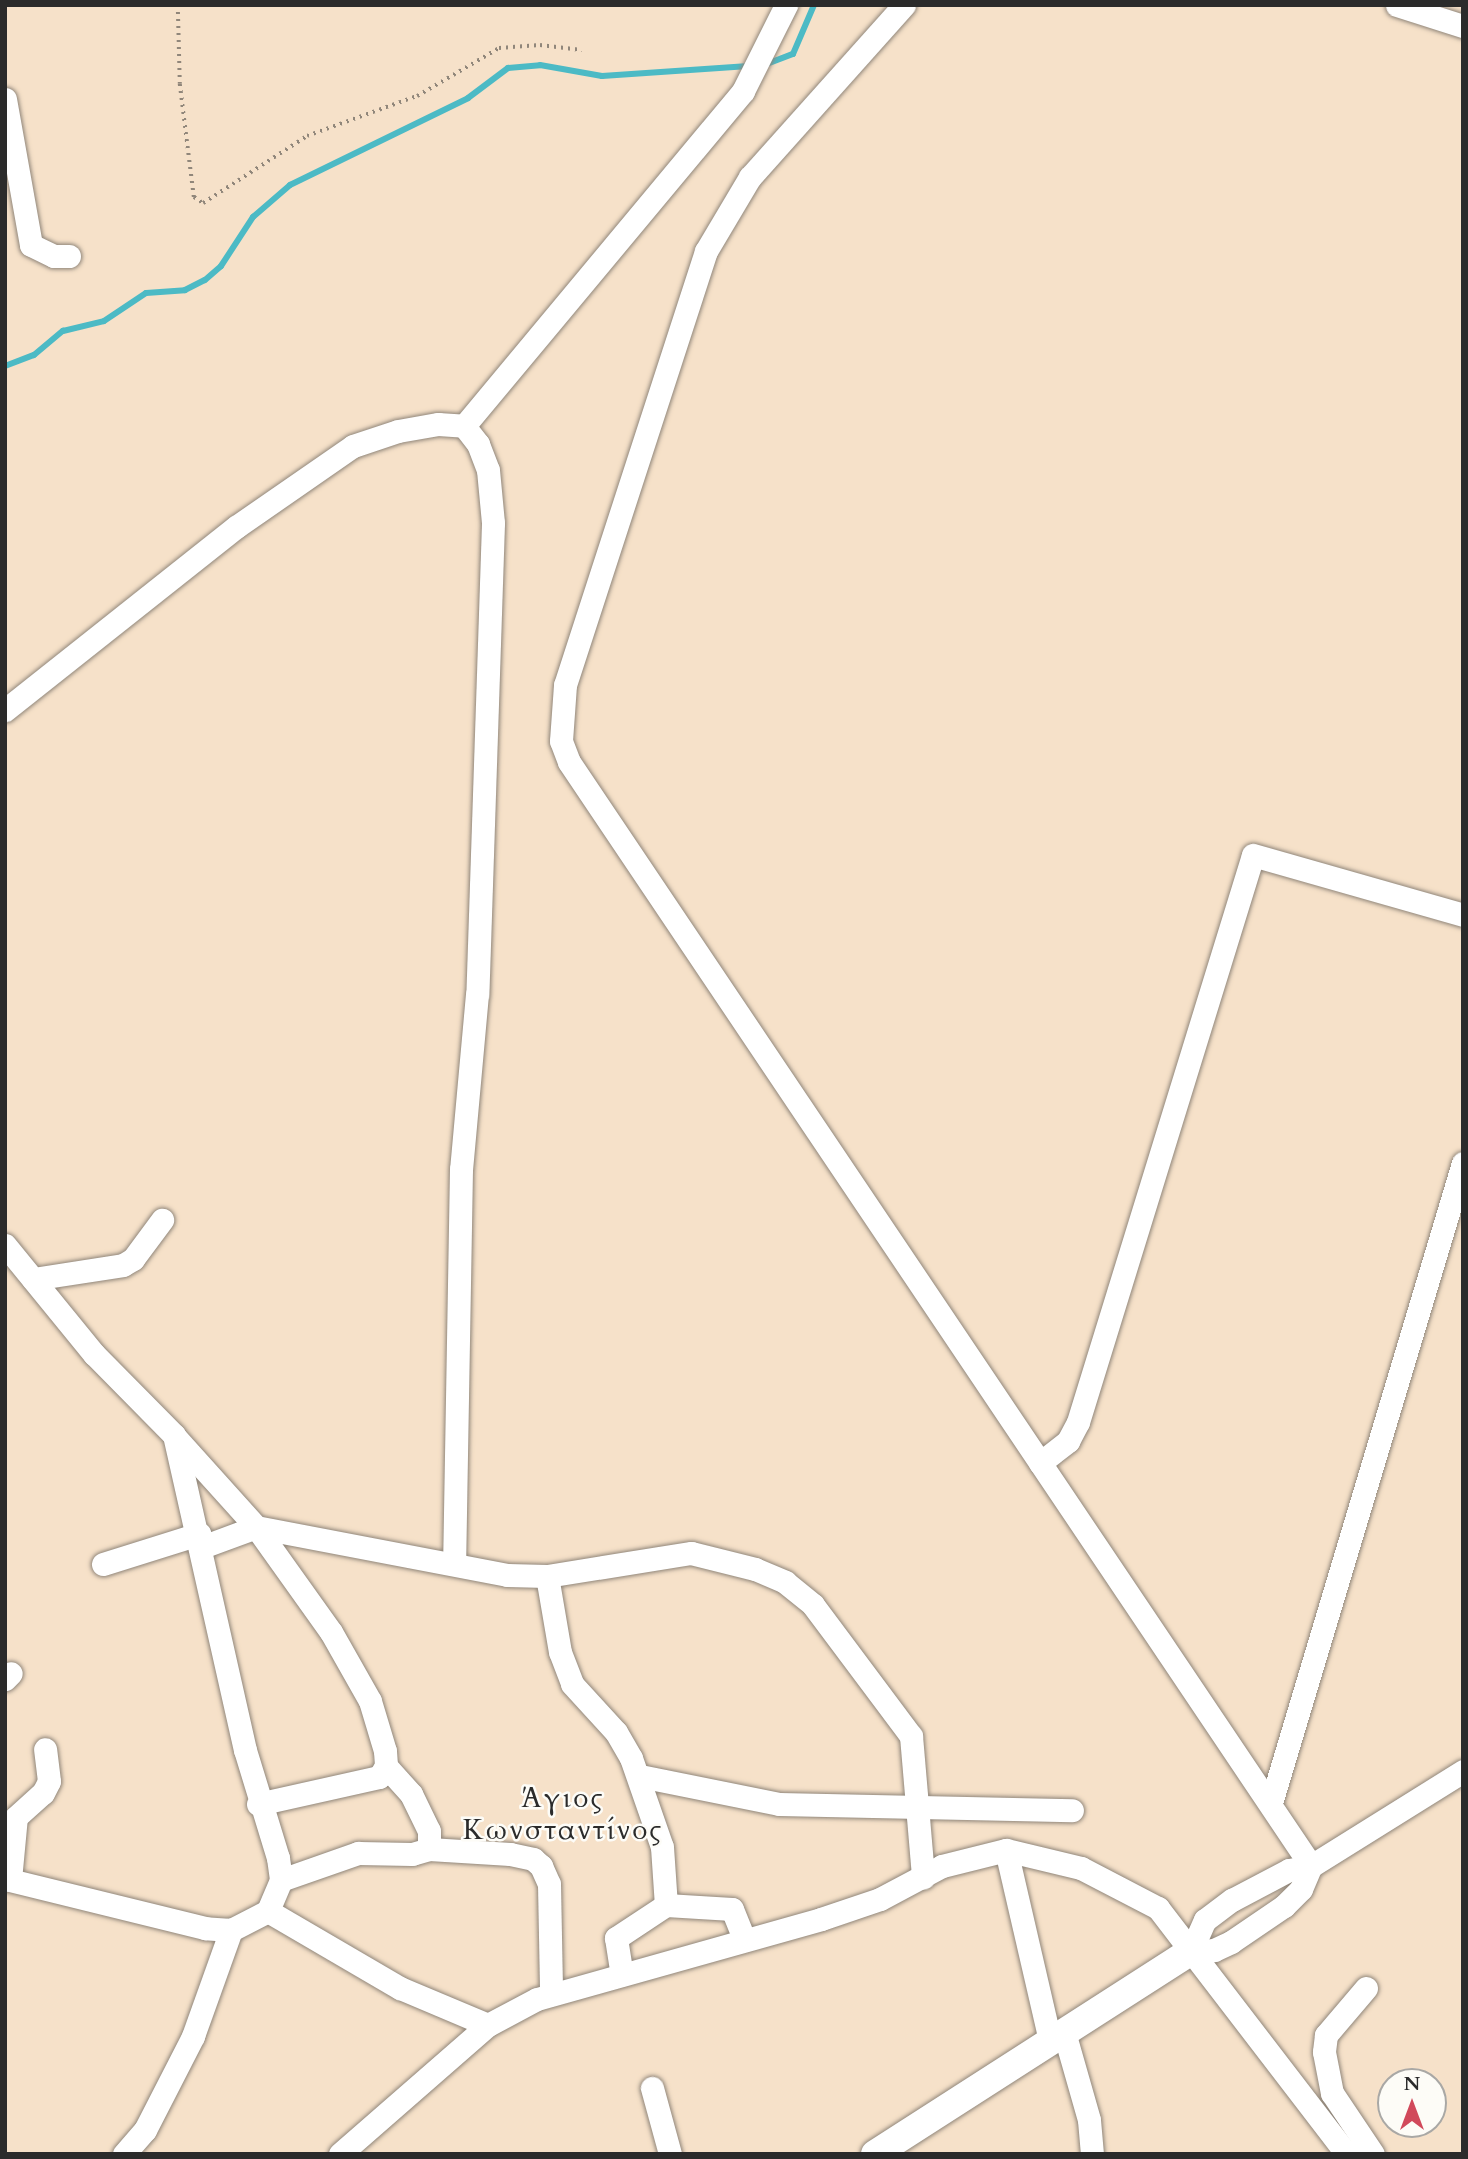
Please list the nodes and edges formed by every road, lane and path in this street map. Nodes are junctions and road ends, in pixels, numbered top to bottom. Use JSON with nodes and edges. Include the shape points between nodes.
{"nodes":[{"id":1,"x":178,"y":5,"type":"edge"},
{"id":2,"x":786,"y":5,"type":"edge"},
{"id":3,"x":904,"y":5,"type":"edge"},
{"id":4,"x":1396,"y":5,"type":"edge"},
{"id":5,"x":1463,"y":26,"type":"edge"},
{"id":6,"x":582,"y":50,"type":"dead end"},
{"id":7,"x":5,"y":99,"type":"edge"},
{"id":8,"x":11,"y":174,"type":"edge"},
{"id":9,"x":69,"y":256,"type":"dead end"},
{"id":10,"x":464,"y":426,"type":"junction"},
{"id":11,"x":5,"y":710,"type":"edge"},
{"id":12,"x":1463,"y":915,"type":"edge"},
{"id":13,"x":1463,"y":1163,"type":"edge"},
{"id":14,"x":162,"y":1220,"type":"dead end"},
{"id":15,"x":5,"y":1245,"type":"edge"},
{"id":16,"x":33,"y":1279,"type":"junction"},
{"id":17,"x":174,"y":1435,"type":"junction"},
{"id":18,"x":1040,"y":1463,"type":"junction"},
{"id":19,"x":256,"y":1527,"type":"junction"},
{"id":20,"x":200,"y":1540,"type":"junction"},
{"id":21,"x":454,"y":1563,"type":"junction"},
{"id":22,"x":103,"y":1564,"type":"dead end"},
{"id":23,"x":547,"y":1576,"type":"junction"},
{"id":24,"x":46,"y":1749,"type":"dead end"},
{"id":25,"x":386,"y":1766,"type":"junction"},
{"id":26,"x":1463,"y":1771,"type":"edge"},
{"id":27,"x":640,"y":1776,"type":"junction"},
{"id":28,"x":1271,"y":1802,"type":"junction"},
{"id":29,"x":258,"y":1804,"type":"junction"},
{"id":30,"x":918,"y":1807,"type":"junction"},
{"id":31,"x":1072,"y":1810,"type":"dead end"},
{"id":32,"x":429,"y":1849,"type":"junction"},
{"id":33,"x":1006,"y":1850,"type":"junction"},
{"id":34,"x":1311,"y":1866,"type":"junction"},
{"id":35,"x":923,"y":1877,"type":"junction"},
{"id":36,"x":8,"y":1880,"type":"edge"},
{"id":37,"x":281,"y":1880,"type":"junction"},
{"id":38,"x":666,"y":1905,"type":"junction"},
{"id":39,"x":268,"y":1911,"type":"junction"},
{"id":40,"x":231,"y":1930,"type":"junction"},
{"id":41,"x":744,"y":1938,"type":"junction"},
{"id":42,"x":1191,"y":1951,"type":"junction"},
{"id":43,"x":622,"y":1975,"type":"junction"},
{"id":44,"x":1366,"y":1988,"type":"dead end"},
{"id":45,"x":551,"y":1993,"type":"junction"},
{"id":46,"x":488,"y":2025,"type":"junction"},
{"id":47,"x":1057,"y":2036,"type":"junction"},
{"id":48,"x":652,"y":2088,"type":"dead end"},
{"id":49,"x":124,"y":2154,"type":"edge"},
{"id":50,"x":340,"y":2154,"type":"edge"},
{"id":51,"x":670,"y":2154,"type":"edge"},
{"id":52,"x":875,"y":2154,"type":"edge"},
{"id":53,"x":1092,"y":2154,"type":"edge"},
{"id":54,"x":1347,"y":2154,"type":"edge"},
{"id":55,"x":1373,"y":2154,"type":"edge"}],
"edges":[{"from":1,"to":6,"type":"path","via":[[180,84],[194,197],[202,203],[307,136],[417,96],[499,48],[540,45]]},
{"from":2,"to":10,"type":"street","via":[[729,109]]},
{"from":3,"to":18,"type":"street","via":[[750,177],[706,251],[565,685],[561,741],[569,762]]},
{"from":4,"to":5,"type":"street"},
{"from":7,"to":8,"type":"street"},
{"from":8,"to":9,"type":"street","via":[[31,245],[54,256]]},
{"from":10,"to":11,"type":"street","via":[[425,426],[353,446],[236,527]]},
{"from":10,"to":21,"type":"street","via":[[478,444],[488,470],[493,523],[477,994],[461,1168]]},
{"from":12,"to":18,"type":"street","via":[[1253,855],[1078,1422],[1068,1440]]},
{"from":13,"to":28,"type":"street"},
{"from":14,"to":16,"type":"street","via":[[124,1265]]},
{"from":15,"to":16,"type":"street"},
{"from":16,"to":17,"type":"street","via":[[94,1354]]},
{"from":17,"to":19,"type":"street"},
{"from":17,"to":20,"type":"street"},
{"from":18,"to":28,"type":"street"},
{"from":19,"to":20,"type":"street"},
{"from":19,"to":21,"type":"street"},
{"from":19,"to":25,"type":"street","via":[[358,1674],[370,1700]]},
{"from":20,"to":22,"type":"street"},
{"from":20,"to":29,"type":"street"},
{"from":21,"to":23,"type":"street","via":[[507,1575]]},
{"from":23,"to":27,"type":"street","via":[[560,1652],[572,1685],[616,1732]]},
{"from":23,"to":30,"type":"street","via":[[691,1553],[755,1569],[785,1582],[813,1605],[911,1736]]},
{"from":24,"to":36,"type":"street","via":[[49,1781],[43,1793],[16,1817]]},
{"from":25,"to":29,"type":"street","via":[[379,1777],[370,1780]]},
{"from":25,"to":32,"type":"street","via":[[411,1794],[429,1830]]},
{"from":26,"to":34,"type":"street"},
{"from":27,"to":30,"type":"street","via":[[779,1804]]},
{"from":27,"to":38,"type":"street","via":[[662,1847]]},
{"from":28,"to":34,"type":"street"},
{"from":29,"to":37,"type":"street","via":[[278,1858]]},
{"from":30,"to":31,"type":"street"},
{"from":30,"to":35,"type":"street"},
{"from":32,"to":37,"type":"street","via":[[412,1854],[358,1853]]},
{"from":32,"to":45,"type":"street","via":[[510,1854],[533,1858],[541,1866],[549,1884]]},
{"from":33,"to":35,"type":"street","via":[[960,1860]]},
{"from":33,"to":42,"type":"street","via":[[1068,1864],[1138,1896],[1165,1915]]},
{"from":33,"to":47,"type":"street"},
{"from":34,"to":42,"type":"street","via":[[1262,1882],[1213,1913],[1196,1932]]},
{"from":34,"to":42,"type":"street","via":[[1301,1889],[1284,1906],[1231,1942],[1214,1950]]},
{"from":35,"to":41,"type":"street","via":[[880,1899]]},
{"from":36,"to":40,"type":"street"},
{"from":37,"to":39,"type":"street"},
{"from":38,"to":41,"type":"street","via":[[732,1909]]},
{"from":38,"to":43,"type":"street","via":[[616,1938]]},
{"from":39,"to":40,"type":"street"},
{"from":39,"to":46,"type":"street","via":[[400,1988]]},
{"from":40,"to":49,"type":"street","via":[[193,2036],[145,2130]]},
{"from":41,"to":43,"type":"street"},
{"from":42,"to":47,"type":"main road"},
{"from":42,"to":54,"type":"street"},
{"from":43,"to":45,"type":"street"},
{"from":44,"to":55,"type":"street","via":[[1325,2035],[1324,2052],[1332,2093]]},
{"from":45,"to":46,"type":"street"},
{"from":46,"to":50,"type":"street"},
{"from":47,"to":52,"type":"main road"},
{"from":47,"to":53,"type":"street","via":[[1088,2120]]},
{"from":48,"to":51,"type":"street"}]}
